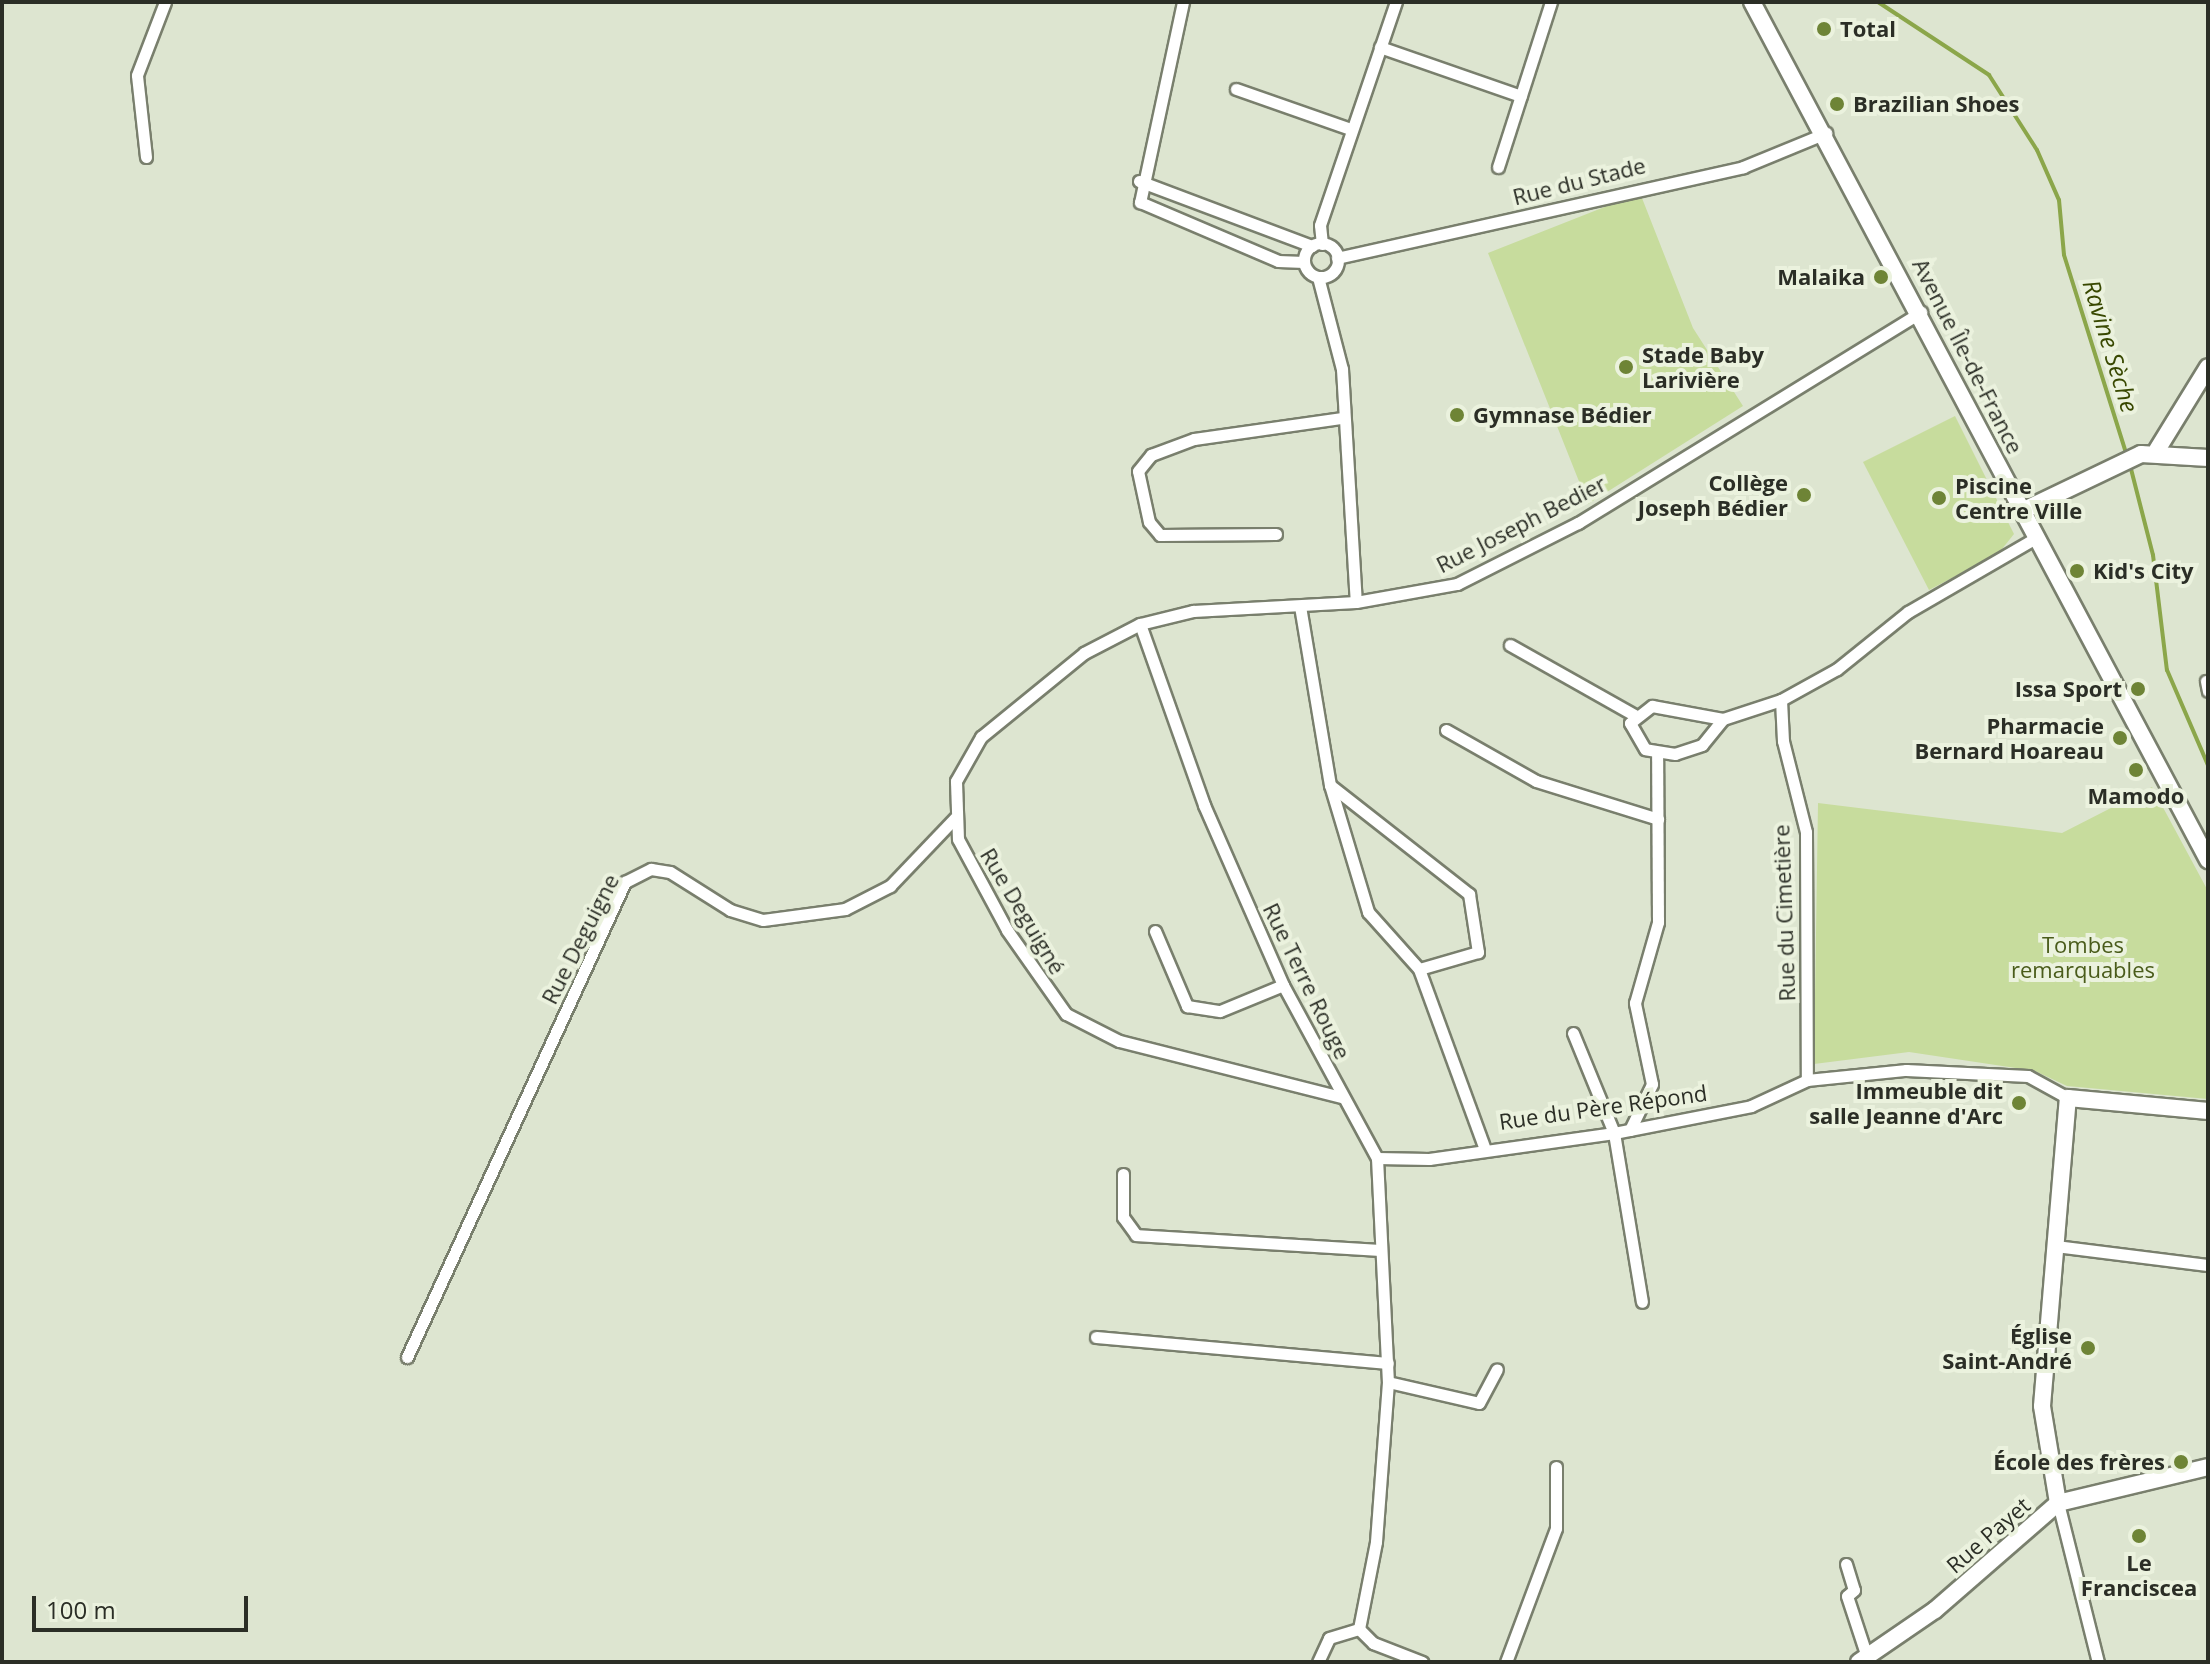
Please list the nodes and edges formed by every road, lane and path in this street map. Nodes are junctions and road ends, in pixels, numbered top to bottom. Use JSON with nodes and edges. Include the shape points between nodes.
{"nodes":[{"id":1,"x":165,"y":2,"type":"edge"},
{"id":2,"x":1183,"y":2,"type":"edge"},
{"id":3,"x":1396,"y":2,"type":"edge"},
{"id":4,"x":1551,"y":2,"type":"edge"},
{"id":5,"x":1752,"y":2,"type":"edge"},
{"id":6,"x":1380,"y":47,"type":"junction"},
{"id":7,"x":1236,"y":89,"type":"dead end"},
{"id":8,"x":1521,"y":96,"type":"junction"},
{"id":9,"x":1350,"y":129,"type":"junction"},
{"id":10,"x":1827,"y":133,"type":"junction"},
{"id":11,"x":146,"y":157,"type":"dead end"},
{"id":12,"x":1498,"y":167,"type":"dead end"},
{"id":13,"x":1139,"y":181,"type":"junction"},
{"id":14,"x":1317,"y":245,"type":"junction"},
{"id":15,"x":1337,"y":258,"type":"junction"},
{"id":16,"x":1304,"y":262,"type":"junction"},
{"id":17,"x":1318,"y":277,"type":"junction"},
{"id":18,"x":1921,"y":312,"type":"junction"},
{"id":19,"x":2208,"y":367,"type":"edge"},
{"id":20,"x":1341,"y":418,"type":"junction"},
{"id":21,"x":2149,"y":452,"type":"junction"},
{"id":22,"x":2208,"y":458,"type":"edge"},
{"id":23,"x":2022,"y":511,"type":"junction"},
{"id":24,"x":1276,"y":534,"type":"dead end"},
{"id":25,"x":2034,"y":539,"type":"junction"},
{"id":26,"x":1356,"y":602,"type":"junction"},
{"id":27,"x":1300,"y":606,"type":"junction"},
{"id":28,"x":1140,"y":624,"type":"junction"},
{"id":29,"x":1510,"y":645,"type":"dead end"},
{"id":30,"x":1781,"y":700,"type":"junction"},
{"id":31,"x":1634,"y":715,"type":"junction"},
{"id":32,"x":1723,"y":719,"type":"junction"},
{"id":33,"x":1446,"y":730,"type":"dead end"},
{"id":34,"x":1657,"y":753,"type":"junction"},
{"id":35,"x":1330,"y":785,"type":"junction"},
{"id":36,"x":955,"y":818,"type":"junction"},
{"id":37,"x":1658,"y":819,"type":"junction"},
{"id":38,"x":2208,"y":860,"type":"edge"},
{"id":39,"x":1155,"y":931,"type":"dead end"},
{"id":40,"x":1419,"y":969,"type":"junction"},
{"id":41,"x":1283,"y":985,"type":"junction"},
{"id":42,"x":1573,"y":1033,"type":"dead end"},
{"id":43,"x":1807,"y":1080,"type":"junction"},
{"id":44,"x":1341,"y":1097,"type":"junction"},
{"id":45,"x":2068,"y":1098,"type":"junction"},
{"id":46,"x":2208,"y":1111,"type":"edge"},
{"id":47,"x":1630,"y":1130,"type":"junction"},
{"id":48,"x":1614,"y":1133,"type":"junction"},
{"id":49,"x":1484,"y":1147,"type":"junction"},
{"id":50,"x":1377,"y":1158,"type":"junction"},
{"id":51,"x":1123,"y":1174,"type":"dead end"},
{"id":52,"x":2055,"y":1246,"type":"junction"},
{"id":53,"x":1379,"y":1250,"type":"junction"},
{"id":54,"x":2208,"y":1265,"type":"edge"},
{"id":55,"x":1642,"y":1302,"type":"dead end"},
{"id":56,"x":1096,"y":1337,"type":"dead end"},
{"id":57,"x":407,"y":1357,"type":"dead end"},
{"id":58,"x":1388,"y":1363,"type":"junction"},
{"id":59,"x":1497,"y":1369,"type":"dead end"},
{"id":60,"x":1388,"y":1382,"type":"junction"},
{"id":61,"x":1556,"y":1467,"type":"dead end"},
{"id":62,"x":2208,"y":1467,"type":"edge"},
{"id":63,"x":2058,"y":1503,"type":"junction"},
{"id":64,"x":1846,"y":1564,"type":"dead end"},
{"id":65,"x":1359,"y":1629,"type":"junction"},
{"id":66,"x":1863,"y":1659,"type":"edge"},
{"id":67,"x":1318,"y":1662,"type":"edge"},
{"id":68,"x":1422,"y":1662,"type":"edge"},
{"id":69,"x":1506,"y":1662,"type":"edge"},
{"id":70,"x":2098,"y":1662,"type":"edge"}],
"edges":[{"from":1,"to":11,"type":"street","via":[[137,75]]},
{"from":2,"to":13,"type":"street"},
{"from":3,"to":6,"type":"street"},
{"from":4,"to":8,"type":"street","name":"Rue du Stade"},
{"from":5,"to":10,"type":"street","name":"Avenue Île-de-France"},
{"from":6,"to":8,"type":"street"},
{"from":6,"to":9,"type":"street"},
{"from":7,"to":9,"type":"street"},
{"from":8,"to":12,"type":"street","name":"Rue du Stade"},
{"from":9,"to":14,"type":"street"},
{"from":10,"to":15,"type":"street","name":"Rue du Stade","via":[[1743,167]]},
{"from":10,"to":18,"type":"street","name":"Avenue Île-de-France"},
{"from":13,"to":14,"type":"street"},
{"from":13,"to":16,"type":"street","via":[[1143,204],[1278,261]]},
{"from":14,"to":15,"type":"street"},
{"from":14,"to":16,"type":"street"},
{"from":15,"to":17,"type":"street","via":[[1332,272]]},
{"from":16,"to":17,"type":"street"},
{"from":17,"to":20,"type":"street","via":[[1342,369]]},
{"from":18,"to":23,"type":"street","name":"Avenue Île-de-France"},
{"from":18,"to":26,"type":"street","name":"Rue Joseph Bedier","via":[[1578,523],[1457,584]]},
{"from":19,"to":21,"type":"street"},
{"from":20,"to":24,"type":"street","via":[[1194,439],[1151,455],[1138,471],[1149,522],[1160,535]]},
{"from":20,"to":26,"type":"street"},
{"from":21,"to":22,"type":"street"},
{"from":21,"to":23,"type":"street"},
{"from":23,"to":25,"type":"street","name":"Avenue Île-de-France"},
{"from":25,"to":30,"type":"street","via":[[1908,612],[1837,669]]},
{"from":25,"to":38,"type":"street","name":"Avenue Île-de-France"},
{"from":26,"to":27,"type":"street","name":"Rue Joseph Bedier"},
{"from":27,"to":28,"type":"street","name":"Rue Joseph Bedier","via":[[1193,611]]},
{"from":27,"to":35,"type":"street"},
{"from":28,"to":36,"type":"street","name":"Rue Deguigné","via":[[1072,661],[981,737],[956,781]]},
{"from":28,"to":41,"type":"street","name":"Rue Terre Rouge","via":[[1204,805]]},
{"from":29,"to":31,"type":"street"},
{"from":30,"to":32,"type":"street"},
{"from":30,"to":43,"type":"street","name":"Rue du Cimetière","via":[[1783,741],[1806,832]]},
{"from":31,"to":32,"type":"street","via":[[1652,706]]},
{"from":31,"to":34,"type":"street","via":[[1633,735]]},
{"from":32,"to":34,"type":"street","via":[[1702,745]]},
{"from":33,"to":37,"type":"street","via":[[1536,781]]},
{"from":34,"to":37,"type":"street"},
{"from":35,"to":40,"type":"street","via":[[1368,912]]},
{"from":35,"to":40,"type":"street","via":[[1469,894],[1478,952]]},
{"from":36,"to":44,"type":"street","name":"Rue Deguigné","via":[[974,876],[1066,1014],[1119,1041]]},
{"from":36,"to":57,"type":"street","name":"Rue Deguigne","via":[[890,886],[845,909],[763,920],[730,910],[670,872],[651,869],[625,882]]},
{"from":37,"to":47,"type":"street","via":[[1658,922],[1635,1003],[1652,1084]]},
{"from":39,"to":41,"type":"street","via":[[1177,995],[1199,1012],[1237,1007]]},
{"from":40,"to":49,"type":"street"},
{"from":41,"to":44,"type":"street","name":"Rue Terre Rouge"},
{"from":42,"to":48,"type":"street"},
{"from":43,"to":45,"type":"street","name":"Rue du Père Répond","via":[[1981,1071],[2028,1076]]},
{"from":43,"to":47,"type":"street","name":"Rue du Père Répond","via":[[1751,1106]]},
{"from":44,"to":50,"type":"street","name":"Rue Terre Rouge"},
{"from":45,"to":46,"type":"street","name":"Rue du Père Répond"},
{"from":45,"to":52,"type":"street"},
{"from":47,"to":48,"type":"street","name":"Rue du Père Répond"},
{"from":48,"to":49,"type":"street","name":"Rue du Père Répond"},
{"from":48,"to":55,"type":"street"},
{"from":49,"to":50,"type":"street","name":"Rue du Père Répond","via":[[1429,1159]]},
{"from":50,"to":53,"type":"street","name":"Rue Terre Rouge"},
{"from":51,"to":53,"type":"street","via":[[1123,1217],[1136,1235]]},
{"from":52,"to":54,"type":"street"},
{"from":52,"to":63,"type":"street","via":[[2042,1406]]},
{"from":53,"to":58,"type":"street","name":"Rue Terre Rouge"},
{"from":56,"to":58,"type":"street"},
{"from":58,"to":60,"type":"street","name":"Rue Terre Rouge"},
{"from":59,"to":60,"type":"street","via":[[1479,1403]]},
{"from":60,"to":65,"type":"street","name":"Rue Terre Rouge","via":[[1376,1542]]},
{"from":61,"to":69,"type":"street","via":[[1556,1528]]},
{"from":62,"to":63,"type":"street","name":"Rue Payet"},
{"from":63,"to":66,"type":"street","name":"Rue Payet","via":[[1935,1610]]},
{"from":63,"to":70,"type":"street"},
{"from":64,"to":66,"type":"street","via":[[1854,1590],[1847,1596]]},
{"from":65,"to":67,"type":"street","via":[[1329,1638]]},
{"from":65,"to":68,"type":"street","via":[[1373,1643]]}]}
